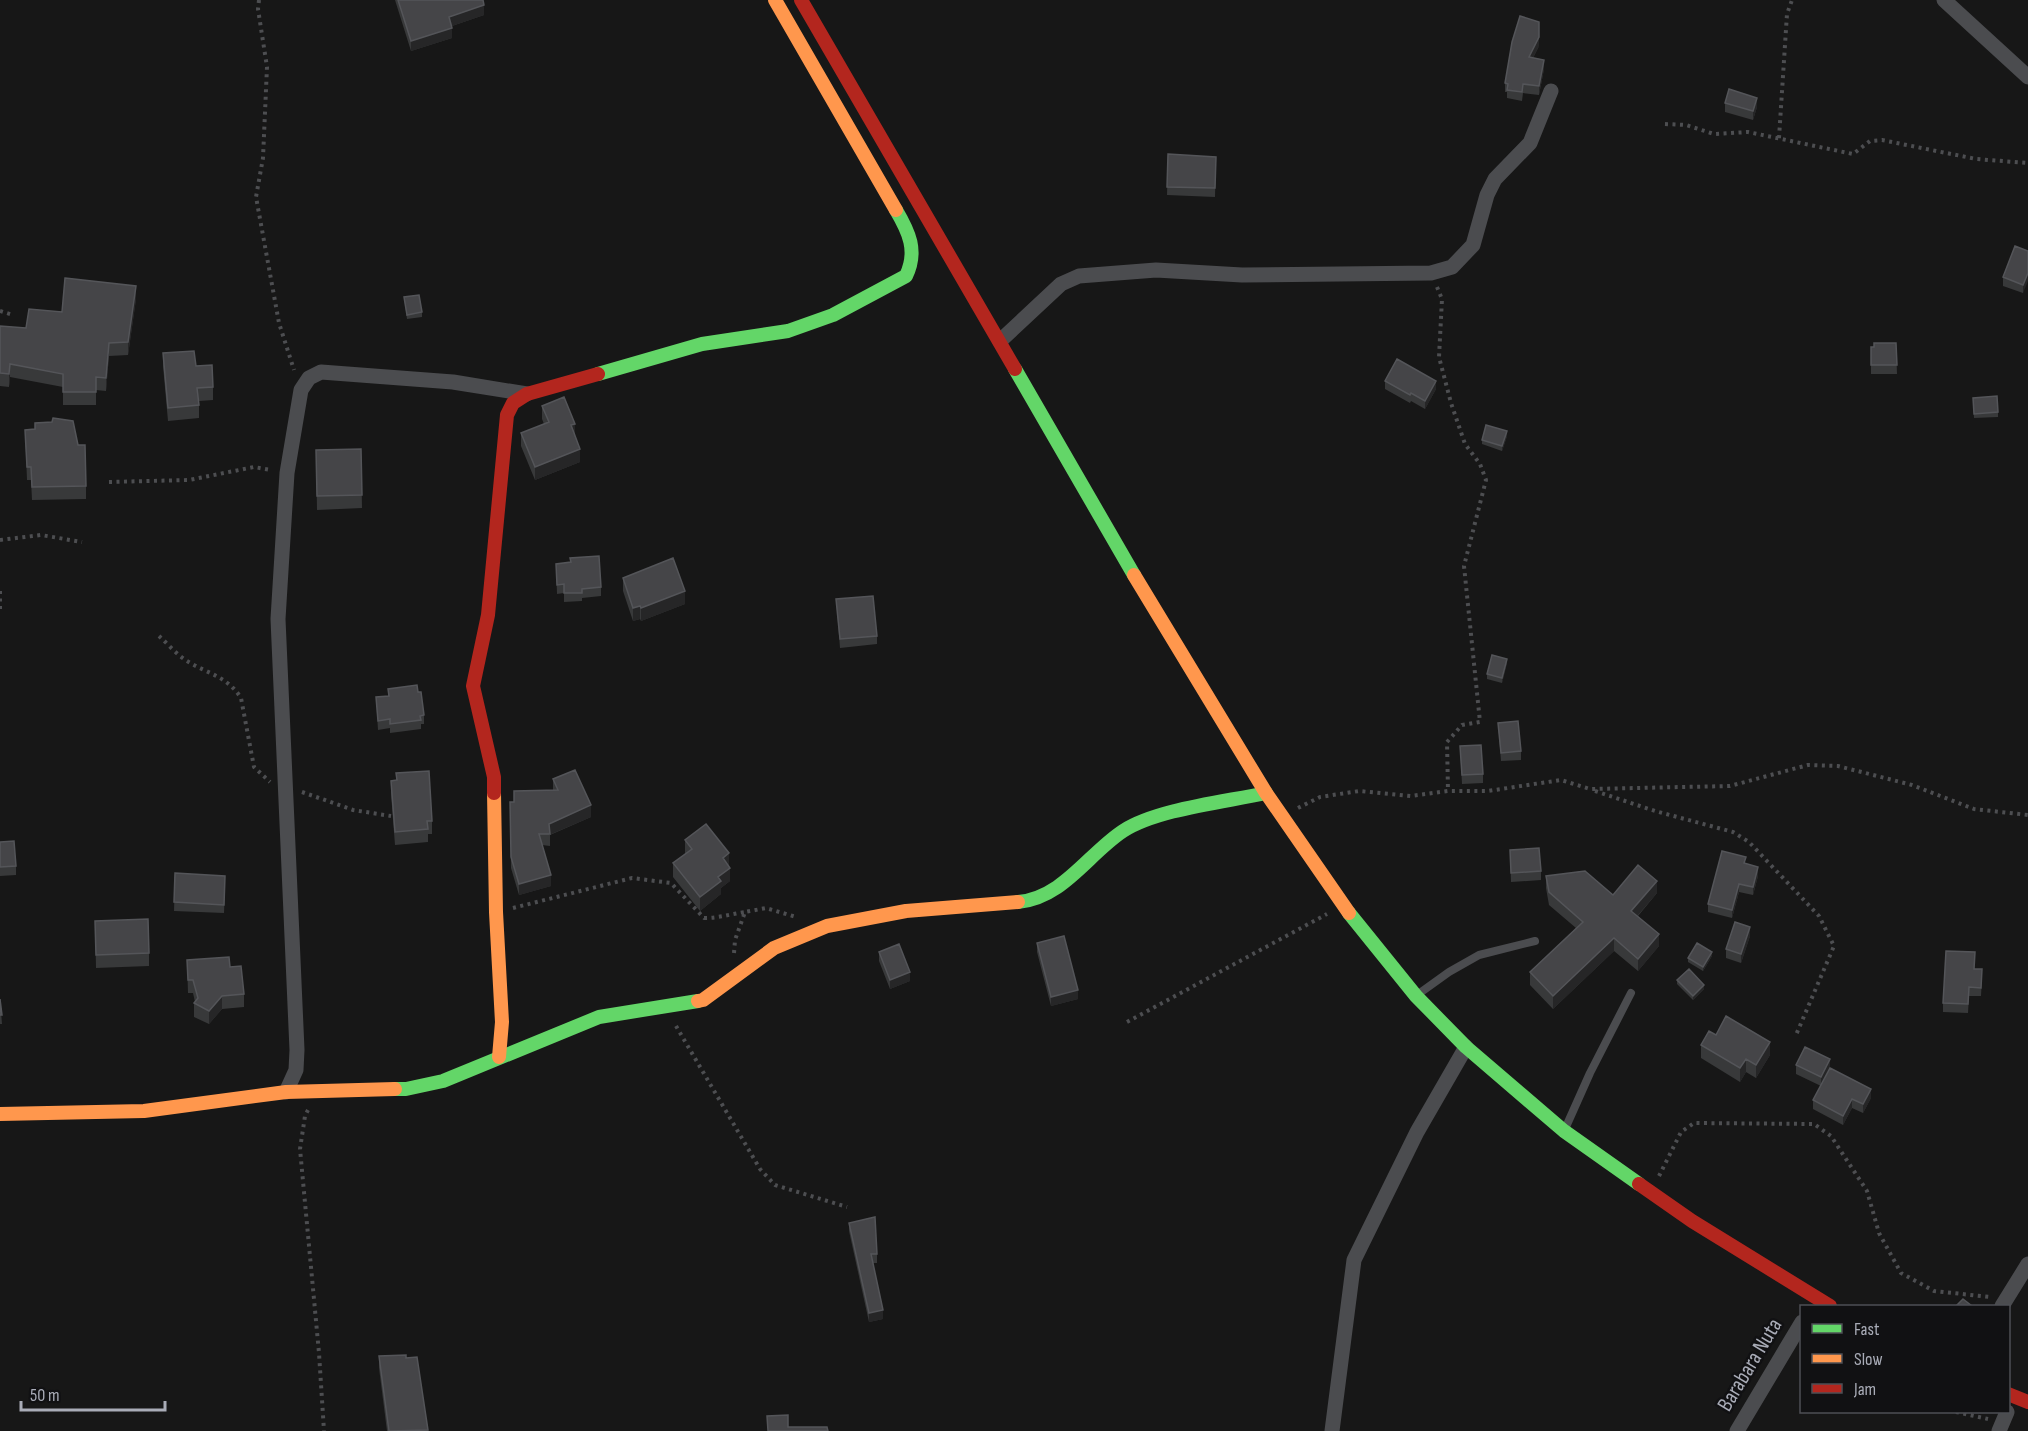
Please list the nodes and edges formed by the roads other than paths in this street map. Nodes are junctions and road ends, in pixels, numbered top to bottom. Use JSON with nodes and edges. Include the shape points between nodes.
{"nodes":[{"id":1,"x":775,"y":0,"type":"edge"},
{"id":2,"x":801,"y":0,"type":"edge"},
{"id":3,"x":1944,"y":0,"type":"edge"},
{"id":4,"x":2028,"y":77,"type":"edge"},
{"id":5,"x":1551,"y":91,"type":"dead end"},
{"id":6,"x":1000,"y":341,"type":"junction"},
{"id":7,"x":527,"y":394,"type":"junction"},
{"id":8,"x":1266,"y":793,"type":"junction"},
{"id":9,"x":1535,"y":941,"type":"dead end"},
{"id":10,"x":1631,"y":993,"type":"dead end"},
{"id":11,"x":1416,"y":996,"type":"junction"},
{"id":12,"x":1466,"y":1047,"type":"junction"},
{"id":13,"x":499,"y":1057,"type":"junction"},
{"id":14,"x":286,"y":1092,"type":"junction"},
{"id":15,"x":0,"y":1114,"type":"edge"},
{"id":16,"x":1564,"y":1131,"type":"junction"},
{"id":17,"x":2028,"y":1264,"type":"edge"},
{"id":18,"x":2005,"y":1302,"type":"edge"},
{"id":19,"x":1813,"y":1303,"type":"edge"},
{"id":20,"x":1800,"y":1325,"type":"edge"},
{"id":21,"x":1332,"y":1431,"type":"edge"},
{"id":22,"x":1737,"y":1431,"type":"edge"}],
"edges":[{"from":1,"to":7,"type":"street","via":[[909,232],[912,264],[906,276],[833,315],[788,331],[702,344]]},
{"from":2,"to":6,"type":"street"},
{"from":3,"to":4,"type":"street"},
{"from":5,"to":6,"type":"street","via":[[1530,143],[1495,179],[1473,245],[1452,267],[1431,273],[1242,275],[1156,270],[1079,276],[1061,284]]},
{"from":6,"to":8,"type":"street"},
{"from":7,"to":13,"type":"street","via":[[513,403],[507,415],[488,615],[473,686],[494,777],[502,1022]]},
{"from":7,"to":14,"type":"street","via":[[453,382],[321,372],[309,378],[301,390],[287,473],[278,619],[297,1050],[296,1070]]},
{"from":8,"to":11,"type":"street","via":[[1343,906]]},
{"from":8,"to":13,"type":"street","via":[[1151,817],[1123,831],[1051,892],[1025,901],[906,911],[827,926],[774,948],[703,1000],[599,1017]]},
{"from":9,"to":11,"type":"lane","via":[[1479,955]]},
{"from":10,"to":16,"type":"lane"},
{"from":11,"to":12,"type":"street"},
{"from":12,"to":16,"type":"street"},
{"from":12,"to":21,"type":"street","via":[[1417,1132],[1354,1260]]},
{"from":13,"to":14,"type":"street","via":[[443,1081],[406,1089]]},
{"from":14,"to":15,"type":"street","via":[[144,1111]]},
{"from":16,"to":19,"type":"street"},
{"from":17,"to":18,"type":"street"},
{"from":20,"to":22,"type":"street","name":"Barabara Nuta"}]}
